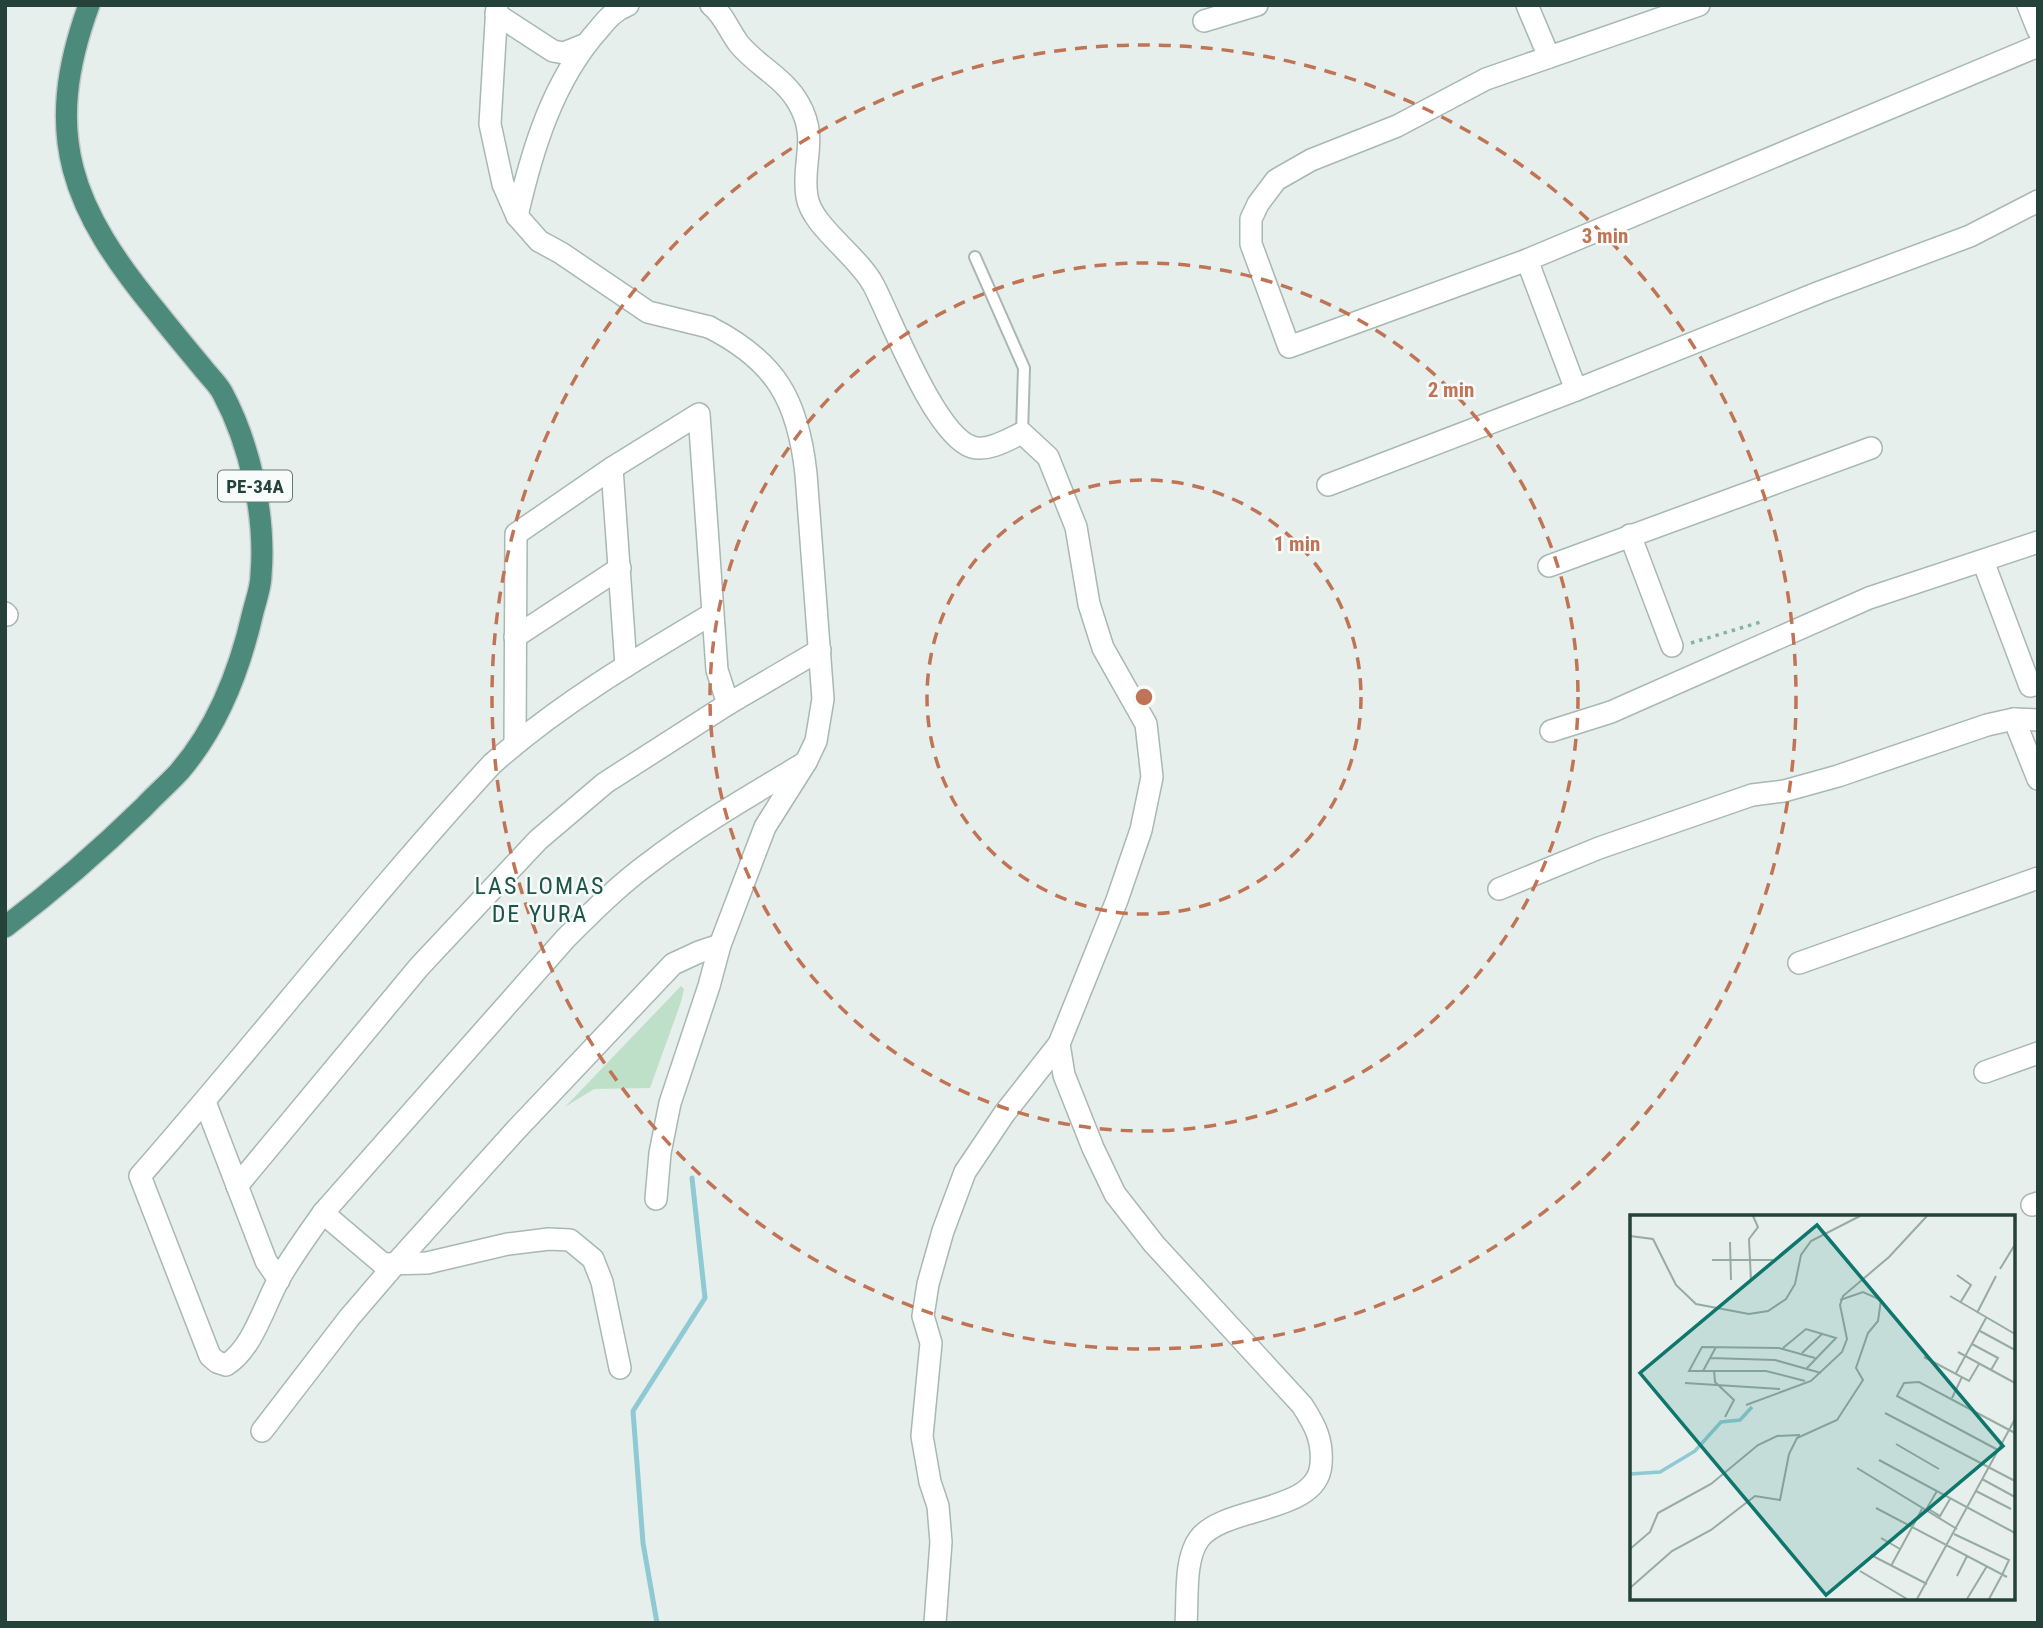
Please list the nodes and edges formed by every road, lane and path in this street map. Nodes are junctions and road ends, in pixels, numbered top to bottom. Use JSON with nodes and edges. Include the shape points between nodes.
{"nodes":[{"id":1,"x":89,"y":5,"type":"edge"},
{"id":2,"x":628,"y":5,"type":"edge"},
{"id":3,"x":711,"y":5,"type":"edge"},
{"id":4,"x":1257,"y":5,"type":"edge"},
{"id":5,"x":1527,"y":5,"type":"edge"},
{"id":6,"x":1699,"y":5,"type":"edge"},
{"id":7,"x":2028,"y":5,"type":"edge"},
{"id":8,"x":496,"y":9,"type":"edge"},
{"id":9,"x":1204,"y":21,"type":"dead end"},
{"id":10,"x":2038,"y":30,"type":"edge"},
{"id":11,"x":584,"y":46,"type":"junction"},
{"id":12,"x":2038,"y":46,"type":"edge"},
{"id":13,"x":1549,"y":57,"type":"junction"},
{"id":14,"x":2038,"y":201,"type":"edge"},
{"id":15,"x":517,"y":216,"type":"junction"},
{"id":16,"x":975,"y":257,"type":"dead end"},
{"id":17,"x":1527,"y":260,"type":"junction"},
{"id":18,"x":1576,"y":390,"type":"junction"},
{"id":19,"x":1023,"y":433,"type":"junction"},
{"id":20,"x":1871,"y":448,"type":"dead end"},
{"id":21,"x":612,"y":468,"type":"junction"},
{"id":22,"x":1328,"y":485,"type":"dead end"},
{"id":23,"x":1630,"y":536,"type":"junction"},
{"id":24,"x":2038,"y":542,"type":"edge"},
{"id":25,"x":1983,"y":561,"type":"junction"},
{"id":26,"x":1549,"y":566,"type":"dead end"},
{"id":27,"x":620,"y":568,"type":"junction"},
{"id":28,"x":712,"y":614,"type":"junction"},
{"id":29,"x":1766,"y":621,"type":"dead end"},
{"id":30,"x":515,"y":637,"type":"junction"},
{"id":31,"x":1672,"y":646,"type":"joint"},
{"id":32,"x":820,"y":650,"type":"junction"},
{"id":33,"x":625,"y":666,"type":"junction"},
{"id":34,"x":2038,"y":684,"type":"edge"},
{"id":35,"x":728,"y":704,"type":"junction"},
{"id":36,"x":2014,"y":719,"type":"junction"},
{"id":37,"x":2038,"y":720,"type":"edge"},
{"id":38,"x":1551,"y":731,"type":"dead end"},
{"id":39,"x":515,"y":743,"type":"junction"},
{"id":40,"x":806,"y":762,"type":"junction"},
{"id":41,"x":2038,"y":779,"type":"edge"},
{"id":42,"x":2038,"y":878,"type":"edge"},
{"id":43,"x":1499,"y":889,"type":"dead end"},
{"id":44,"x":5,"y":927,"type":"edge"},
{"id":45,"x":720,"y":945,"type":"junction"},
{"id":46,"x":1799,"y":963,"type":"dead end"},
{"id":47,"x":1059,"y":1044,"type":"junction"},
{"id":48,"x":2038,"y":1053,"type":"edge"},
{"id":49,"x":1985,"y":1072,"type":"dead end"},
{"id":50,"x":205,"y":1102,"type":"junction"},
{"id":51,"x":237,"y":1186,"type":"junction"},
{"id":52,"x":656,"y":1199,"type":"dead end"},
{"id":53,"x":323,"y":1213,"type":"junction"},
{"id":54,"x":397,"y":1262,"type":"junction"},
{"id":55,"x":279,"y":1280,"type":"junction"},
{"id":56,"x":620,"y":1368,"type":"dead end"},
{"id":57,"x":262,"y":1431,"type":"dead end"},
{"id":58,"x":935,"y":1623,"type":"edge"},
{"id":59,"x":1186,"y":1623,"type":"edge"}],
"edges":[{"from":1,"to":44,"type":"highway","number":"PE-34A","via":[[71,63],[66,106],[67,149],[77,186],[94,227],[125,274],[221,390],[246,444],[259,504],[261,576],[243,655],[216,717],[179,772],[54,890]]},
{"from":2,"to":11,"type":"street","via":[[611,16]]},
{"from":3,"to":19,"type":"street","via":[[752,58],[788,88],[799,104],[810,133],[807,198],[814,216],[873,283],[901,347],[952,434],[973,447],[992,446]]},
{"from":4,"to":9,"type":"street"},
{"from":5,"to":13,"type":"street"},
{"from":6,"to":13,"type":"street"},
{"from":7,"to":10,"type":"street"},
{"from":8,"to":11,"type":"street","via":[[553,51],[564,53]]},
{"from":8,"to":15,"type":"street","via":[[490,124],[503,184]]},
{"from":11,"to":15,"type":"street","via":[[551,104]]},
{"from":12,"to":17,"type":"street"},
{"from":13,"to":17,"type":"street","via":[[1486,79],[1397,126],[1311,160],[1276,180],[1251,219],[1251,244],[1289,347]]},
{"from":14,"to":18,"type":"street","via":[[1970,236]]},
{"from":15,"to":32,"type":"street","via":[[539,241],[648,312],[709,327],[736,341],[776,379],[802,439]]},
{"from":16,"to":19,"type":"lane","via":[[1024,368]]},
{"from":17,"to":18,"type":"street"},
{"from":18,"to":22,"type":"street"},
{"from":19,"to":47,"type":"street","via":[[1048,457],[1076,527],[1089,604],[1103,648],[1146,724],[1152,777],[1117,900]]},
{"from":20,"to":23,"type":"street"},
{"from":21,"to":27,"type":"street"},
{"from":21,"to":28,"type":"street","via":[[699,414]]},
{"from":21,"to":30,"type":"street","via":[[516,534]]},
{"from":23,"to":26,"type":"street"},
{"from":23,"to":31,"type":"street"},
{"from":24,"to":25,"type":"street"},
{"from":25,"to":34,"type":"street","via":[[2029,686]]},
{"from":25,"to":38,"type":"street","via":[[1869,598],[1611,712]]},
{"from":27,"to":30,"type":"street"},
{"from":27,"to":33,"type":"street"},
{"from":28,"to":33,"type":"street"},
{"from":28,"to":35,"type":"street","via":[[717,670]]},
{"from":29,"to":31,"type":"path"},
{"from":30,"to":39,"type":"street"},
{"from":32,"to":35,"type":"street"},
{"from":32,"to":40,"type":"street","via":[[823,699],[816,741]]},
{"from":33,"to":39,"type":"street"},
{"from":35,"to":51,"type":"street","via":[[605,783],[523,855],[419,967]]},
{"from":36,"to":37,"type":"street"},
{"from":36,"to":41,"type":"street"},
{"from":36,"to":43,"type":"street","via":[[1827,779],[1752,795],[1599,848]]},
{"from":39,"to":50,"type":"street","via":[[366,907]]},
{"from":40,"to":45,"type":"street","via":[[765,827]]},
{"from":40,"to":53,"type":"street","via":[[658,856],[603,901]]},
{"from":42,"to":46,"type":"street"},
{"from":45,"to":52,"type":"street","via":[[670,1103]]},
{"from":45,"to":54,"type":"street","via":[[673,964]]},
{"from":47,"to":58,"type":"street","via":[[965,1172],[928,1284],[923,1316],[931,1343],[922,1436],[941,1542]]},
{"from":47,"to":59,"type":"street","via":[[1064,1075],[1115,1194],[1154,1244],[1302,1405],[1322,1446],[1321,1470],[1315,1484],[1302,1495],[1232,1519],[1199,1539],[1190,1565]]},
{"from":48,"to":49,"type":"street"},
{"from":50,"to":51,"type":"street"},
{"from":50,"to":55,"type":"street","via":[[140,1175],[210,1356],[217,1362],[226,1365],[234,1360],[255,1330]]},
{"from":51,"to":55,"type":"street","via":[[266,1261]]},
{"from":53,"to":54,"type":"street","via":[[383,1264]]},
{"from":53,"to":55,"type":"street"},
{"from":54,"to":56,"type":"street","via":[[427,1263],[508,1244],[570,1240],[593,1259],[602,1282]]},
{"from":54,"to":57,"type":"street"}]}
